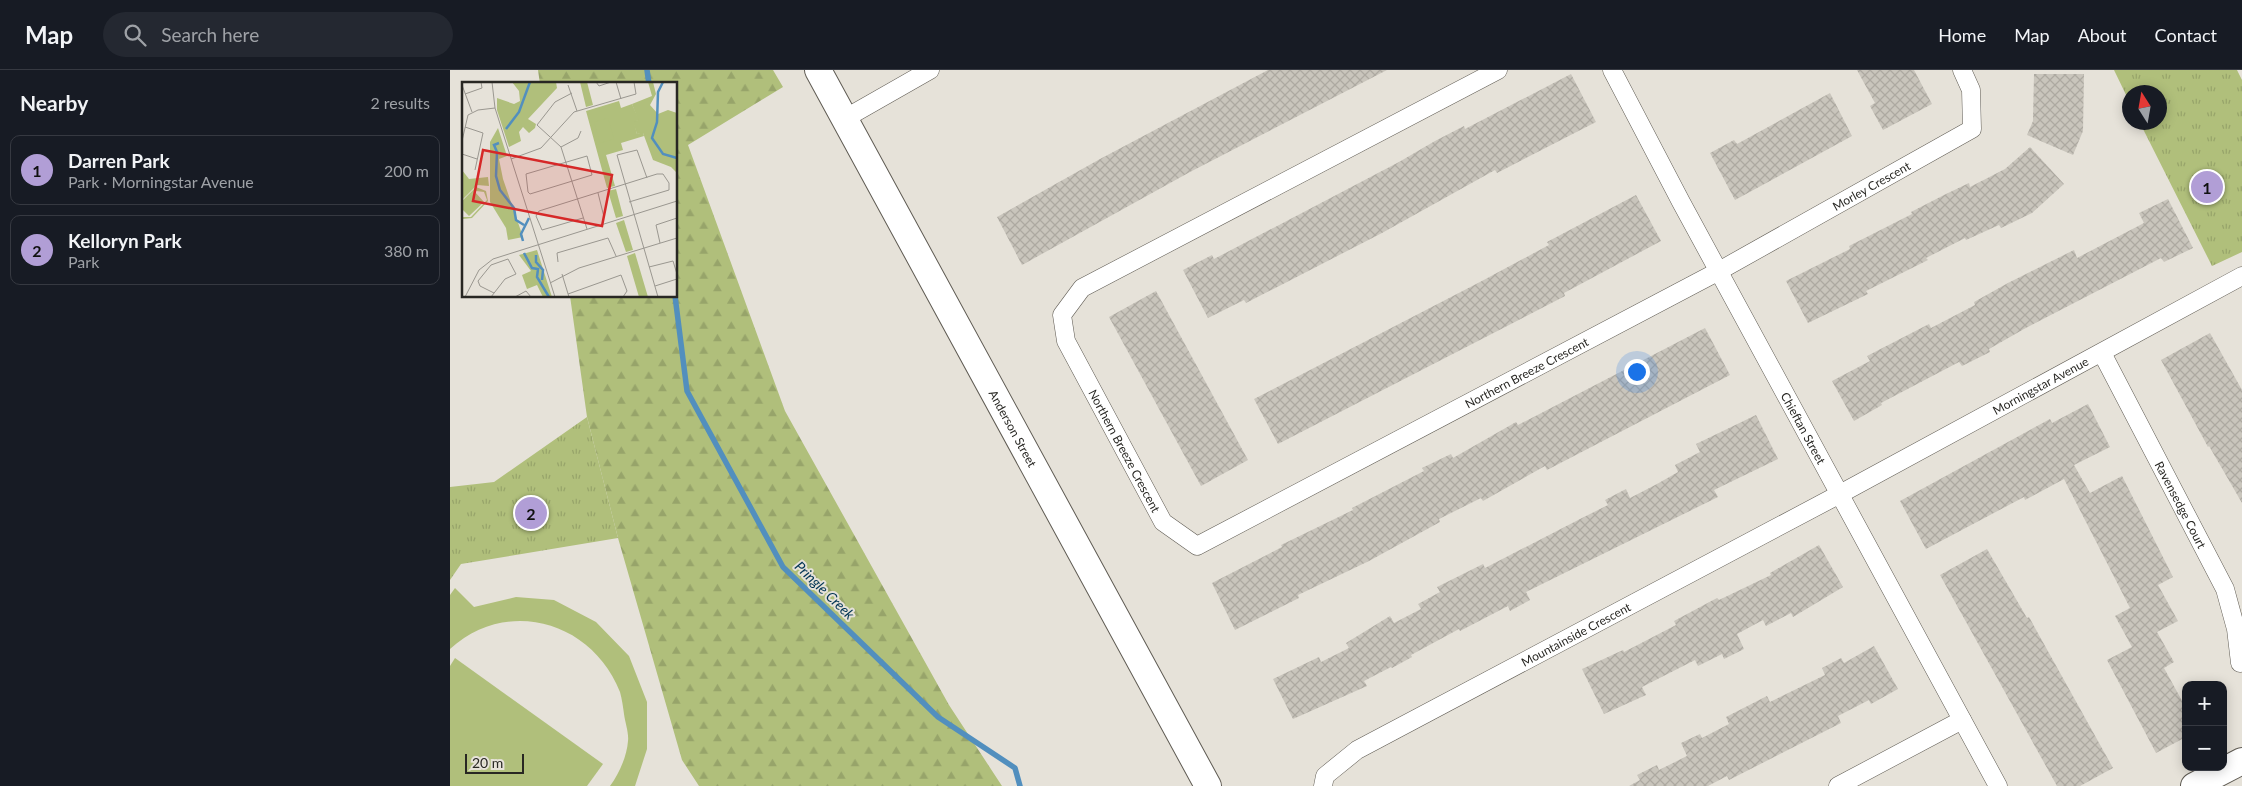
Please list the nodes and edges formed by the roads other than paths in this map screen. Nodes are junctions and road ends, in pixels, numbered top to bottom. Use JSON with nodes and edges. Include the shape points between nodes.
{"nodes":[{"id":1,"x":818,"y":70,"type":"edge"},
{"id":2,"x":930,"y":70,"type":"edge"},
{"id":3,"x":1498,"y":70,"type":"edge"},
{"id":4,"x":1612,"y":70,"type":"edge"},
{"id":5,"x":1962,"y":70,"type":"edge"},
{"id":6,"x":844,"y":119,"type":"junction"},
{"id":7,"x":1719,"y":271,"type":"junction"},
{"id":8,"x":2242,"y":276,"type":"edge"},
{"id":9,"x":2102,"y":353,"type":"junction"},
{"id":10,"x":1840,"y":494,"type":"junction"},
{"id":11,"x":2240,"y":663,"type":"dead end"},
{"id":12,"x":1962,"y":720,"type":"junction"},
{"id":13,"x":2242,"y":761,"type":"edge"},
{"id":14,"x":1208,"y":786,"type":"edge"},
{"id":15,"x":1323,"y":786,"type":"edge"},
{"id":16,"x":1838,"y":786,"type":"edge"},
{"id":17,"x":1998,"y":786,"type":"edge"},
{"id":18,"x":2194,"y":786,"type":"edge"}],
"edges":[{"from":1,"to":6,"type":"street","name":"Anderson Street"},
{"from":2,"to":6,"type":"street"},
{"from":3,"to":7,"type":"street","name":"Northern Breeze Crescent","via":[[1082,288],[1062,315],[1066,341],[1162,522],[1197,546]]},
{"from":4,"to":7,"type":"street","name":"Chieftan Street"},
{"from":5,"to":7,"type":"street","name":"Morley Crescent","via":[[1971,90],[1972,129]]},
{"from":6,"to":14,"type":"street","name":"Anderson Street"},
{"from":7,"to":10,"type":"street","name":"Chieftan Street"},
{"from":8,"to":9,"type":"street","name":"Morningstar Avenue"},
{"from":9,"to":10,"type":"street","name":"Morningstar Avenue"},
{"from":9,"to":11,"type":"street","name":"Ravensedge Court","via":[[2225,589],[2236,629]]},
{"from":10,"to":12,"type":"street","name":"Chieftan Street"},
{"from":10,"to":15,"type":"street","name":"Mountainside Crescent","via":[[1358,750],[1325,776]]},
{"from":12,"to":16,"type":"street"},
{"from":12,"to":17,"type":"street","name":"Chieftan Street"},
{"from":13,"to":18,"type":"street"}]}
